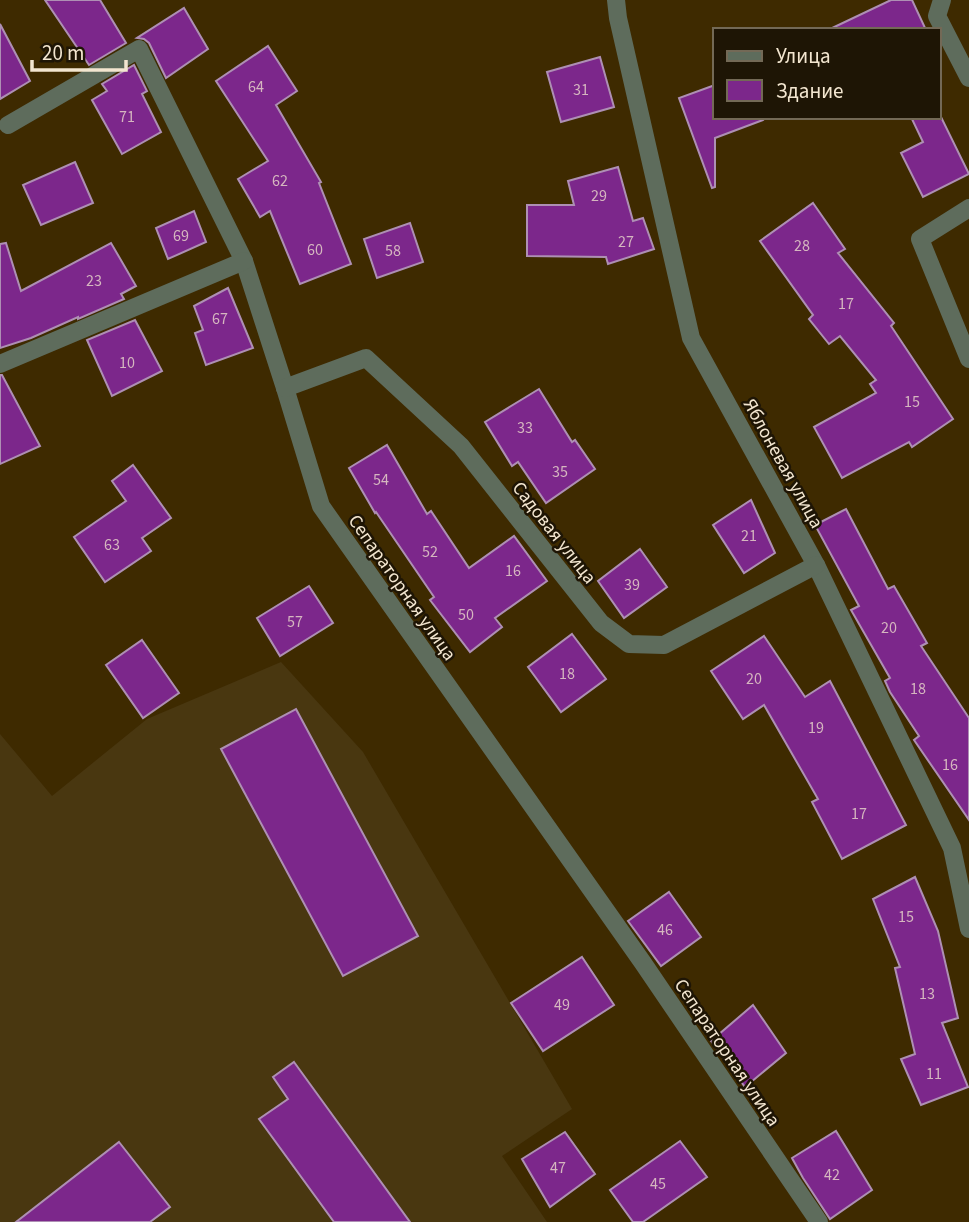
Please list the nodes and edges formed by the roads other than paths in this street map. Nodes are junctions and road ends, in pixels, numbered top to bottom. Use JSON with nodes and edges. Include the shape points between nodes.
{"nodes":[{"id":1,"x":615,"y":0,"type":"edge"},
{"id":2,"x":942,"y":0,"type":"edge"},
{"id":3,"x":969,"y":78,"type":"edge"},
{"id":4,"x":8,"y":125,"type":"dead end"},
{"id":5,"x":969,"y":208,"type":"edge"},
{"id":6,"x":244,"y":261,"type":"junction"},
{"id":7,"x":969,"y":359,"type":"edge"},
{"id":8,"x":0,"y":364,"type":"edge"},
{"id":9,"x":285,"y":388,"type":"junction"},
{"id":10,"x":816,"y":565,"type":"junction"},
{"id":11,"x":969,"y":929,"type":"edge"},
{"id":12,"x":819,"y":1222,"type":"edge"}],
"edges":[{"from":1,"to":10,"type":"street","name":"Яблоневая улица","via":[[691,338]]},
{"from":2,"to":3,"type":"street","via":[[937,16]]},
{"from":4,"to":6,"type":"street","name":"Сепараторная улица","via":[[139,49]]},
{"from":5,"to":7,"type":"street","via":[[919,239]]},
{"from":6,"to":8,"type":"street"},
{"from":6,"to":9,"type":"street","name":"Сепараторная улица"},
{"from":9,"to":10,"type":"street","name":"Садовая улица","via":[[366,358],[461,446],[601,623],[629,644],[664,645]]},
{"from":9,"to":12,"type":"street","name":"Сепараторная улица","via":[[321,506]]},
{"from":10,"to":11,"type":"street","name":"Яблоневая улица","via":[[952,848]]}]}
